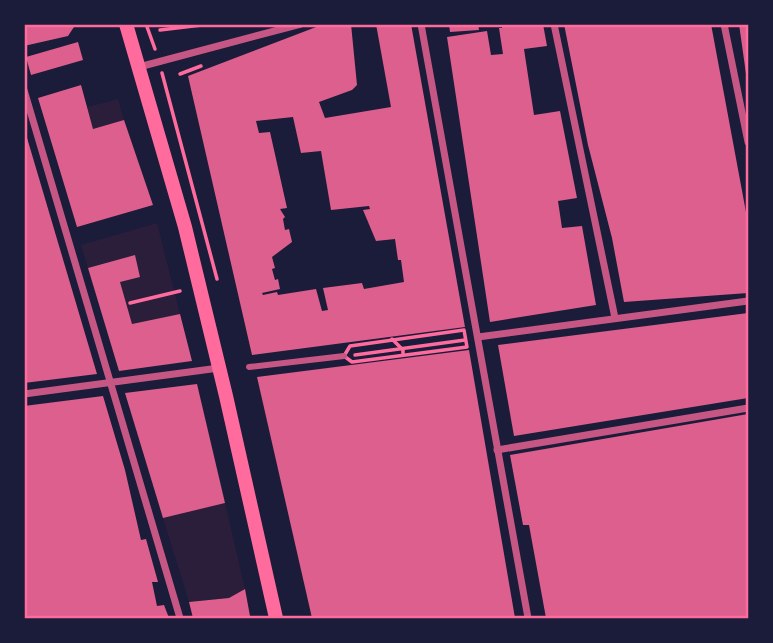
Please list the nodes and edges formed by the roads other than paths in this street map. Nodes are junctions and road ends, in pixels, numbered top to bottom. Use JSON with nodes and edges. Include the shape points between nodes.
{"nodes":[{"id":1,"x":126,"y":24,"type":"edge"},
{"id":2,"x":301,"y":24,"type":"edge"},
{"id":3,"x":421,"y":24,"type":"edge"},
{"id":4,"x":554,"y":24,"type":"edge"},
{"id":5,"x":724,"y":24,"type":"edge"},
{"id":6,"x":139,"y":67,"type":"junction"},
{"id":7,"x":24,"y":90,"type":"edge"},
{"id":8,"x":748,"y":142,"type":"edge"},
{"id":9,"x":748,"y":301,"type":"edge"},
{"id":10,"x":615,"y":318,"type":"junction"},
{"id":11,"x":478,"y":337,"type":"junction"},
{"id":12,"x":344,"y":356,"type":"road end"},
{"id":13,"x":249,"y":367,"type":"dead end"},
{"id":14,"x":219,"y":368,"type":"junction"},
{"id":15,"x":111,"y":383,"type":"junction"},
{"id":16,"x":24,"y":394,"type":"edge"},
{"id":17,"x":748,"y":408,"type":"edge"},
{"id":18,"x":497,"y":450,"type":"junction"},
{"id":19,"x":180,"y":618,"type":"edge"},
{"id":20,"x":275,"y":618,"type":"edge"},
{"id":21,"x":528,"y":618,"type":"edge"}],
"edges":[{"from":1,"to":6,"type":"main road"},
{"from":2,"to":6,"type":"street"},
{"from":3,"to":11,"type":"street"},
{"from":4,"to":10,"type":"street"},
{"from":5,"to":8,"type":"street"},
{"from":6,"to":14,"type":"main road"},
{"from":7,"to":15,"type":"street"},
{"from":9,"to":10,"type":"street"},
{"from":10,"to":11,"type":"street"},
{"from":11,"to":18,"type":"street"},
{"from":12,"to":13,"type":"street"},
{"from":14,"to":15,"type":"street"},
{"from":14,"to":20,"type":"main road"},
{"from":15,"to":16,"type":"street"},
{"from":15,"to":19,"type":"street"},
{"from":17,"to":18,"type":"street"},
{"from":18,"to":21,"type":"street"}]}
